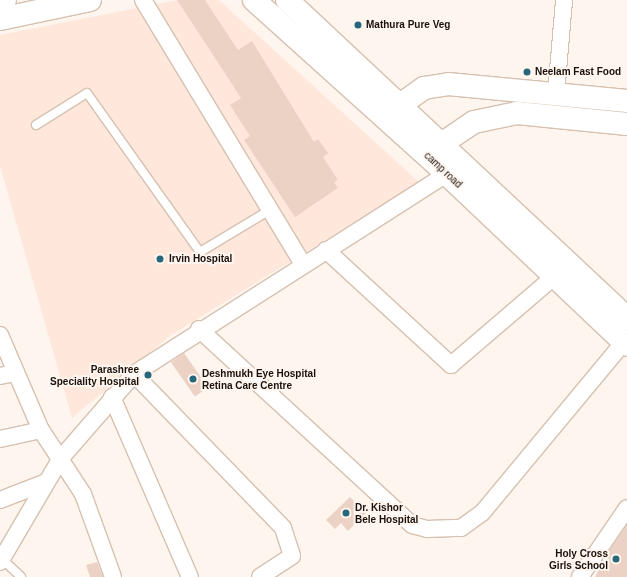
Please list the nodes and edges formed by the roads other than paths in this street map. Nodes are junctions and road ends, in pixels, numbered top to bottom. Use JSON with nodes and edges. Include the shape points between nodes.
{"nodes":[{"id":1,"x":5,"y":0,"type":"edge"},
{"id":2,"x":90,"y":0,"type":"edge"},
{"id":3,"x":143,"y":0,"type":"edge"},
{"id":4,"x":254,"y":0,"type":"edge"},
{"id":5,"x":287,"y":0,"type":"edge"},
{"id":6,"x":564,"y":0,"type":"edge"},
{"id":7,"x":0,"y":1,"type":"edge"},
{"id":8,"x":0,"y":19,"type":"edge"},
{"id":9,"x":556,"y":94,"type":"junction"},
{"id":10,"x":627,"y":101,"type":"edge"},
{"id":11,"x":392,"y":110,"type":"junction"},
{"id":12,"x":627,"y":124,"type":"edge"},
{"id":13,"x":36,"y":125,"type":"dead end"},
{"id":14,"x":434,"y":148,"type":"junction"},
{"id":15,"x":455,"y":168,"type":"junction"},
{"id":16,"x":270,"y":210,"type":"junction"},
{"id":17,"x":507,"y":217,"type":"junction"},
{"id":18,"x":326,"y":250,"type":"junction"},
{"id":19,"x":303,"y":264,"type":"junction"},
{"id":20,"x":555,"y":276,"type":"junction"},
{"id":21,"x":627,"y":318,"type":"edge"},
{"id":22,"x":200,"y":329,"type":"junction"},
{"id":23,"x":0,"y":335,"type":"edge"},
{"id":24,"x":626,"y":343,"type":"edge"},
{"id":25,"x":7,"y":374,"type":"edge"},
{"id":26,"x":134,"y":374,"type":"junction"},
{"id":27,"x":112,"y":397,"type":"junction"},
{"id":28,"x":41,"y":430,"type":"junction"},
{"id":29,"x":0,"y":439,"type":"edge"},
{"id":30,"x":62,"y":458,"type":"junction"},
{"id":31,"x":47,"y":482,"type":"junction"},
{"id":32,"x":0,"y":500,"type":"edge"},
{"id":33,"x":627,"y":508,"type":"edge"},
{"id":34,"x":1,"y":561,"type":"edge"},
{"id":35,"x":21,"y":577,"type":"edge"},
{"id":36,"x":113,"y":577,"type":"edge"},
{"id":37,"x":190,"y":577,"type":"edge"},
{"id":38,"x":260,"y":577,"type":"edge"},
{"id":39,"x":580,"y":577,"type":"edge"}],
"edges":[{"from":1,"to":7,"type":"main road"},
{"from":2,"to":8,"type":"main road"},
{"from":3,"to":16,"type":"street"},
{"from":4,"to":11,"type":"main road","name":"camp road"},
{"from":5,"to":11,"type":"main road"},
{"from":6,"to":9,"type":"street"},
{"from":9,"to":10,"type":"main road"},
{"from":9,"to":11,"type":"main road","via":[[448,84],[424,88]]},
{"from":11,"to":14,"type":"main road","name":"camp road"},
{"from":12,"to":14,"type":"main road","via":[[517,113],[474,122]]},
{"from":13,"to":16,"type":"lane","via":[[87,93],[200,252]]},
{"from":14,"to":15,"type":"main road","name":"camp road"},
{"from":15,"to":17,"type":"main road","name":"camp road"},
{"from":15,"to":18,"type":"street"},
{"from":16,"to":19,"type":"street"},
{"from":17,"to":20,"type":"main road","name":"camp road"},
{"from":17,"to":21,"type":"main road","name":"camp road"},
{"from":18,"to":19,"type":"street"},
{"from":18,"to":20,"type":"street","via":[[451,365]]},
{"from":19,"to":22,"type":"street"},
{"from":20,"to":24,"type":"main road","name":"camp road"},
{"from":22,"to":24,"type":"street","via":[[412,524],[427,529],[461,528],[482,513]]},
{"from":22,"to":26,"type":"street"},
{"from":23,"to":25,"type":"street"},
{"from":25,"to":28,"type":"street"},
{"from":26,"to":27,"type":"street"},
{"from":26,"to":38,"type":"street","via":[[283,528],[292,556]]},
{"from":27,"to":30,"type":"street"},
{"from":27,"to":37,"type":"street"},
{"from":28,"to":29,"type":"street"},
{"from":28,"to":30,"type":"street"},
{"from":30,"to":31,"type":"street"},
{"from":30,"to":36,"type":"street","via":[[83,494]]},
{"from":31,"to":32,"type":"street"},
{"from":31,"to":34,"type":"street"},
{"from":33,"to":39,"type":"street"},
{"from":34,"to":35,"type":"lane"}]}
